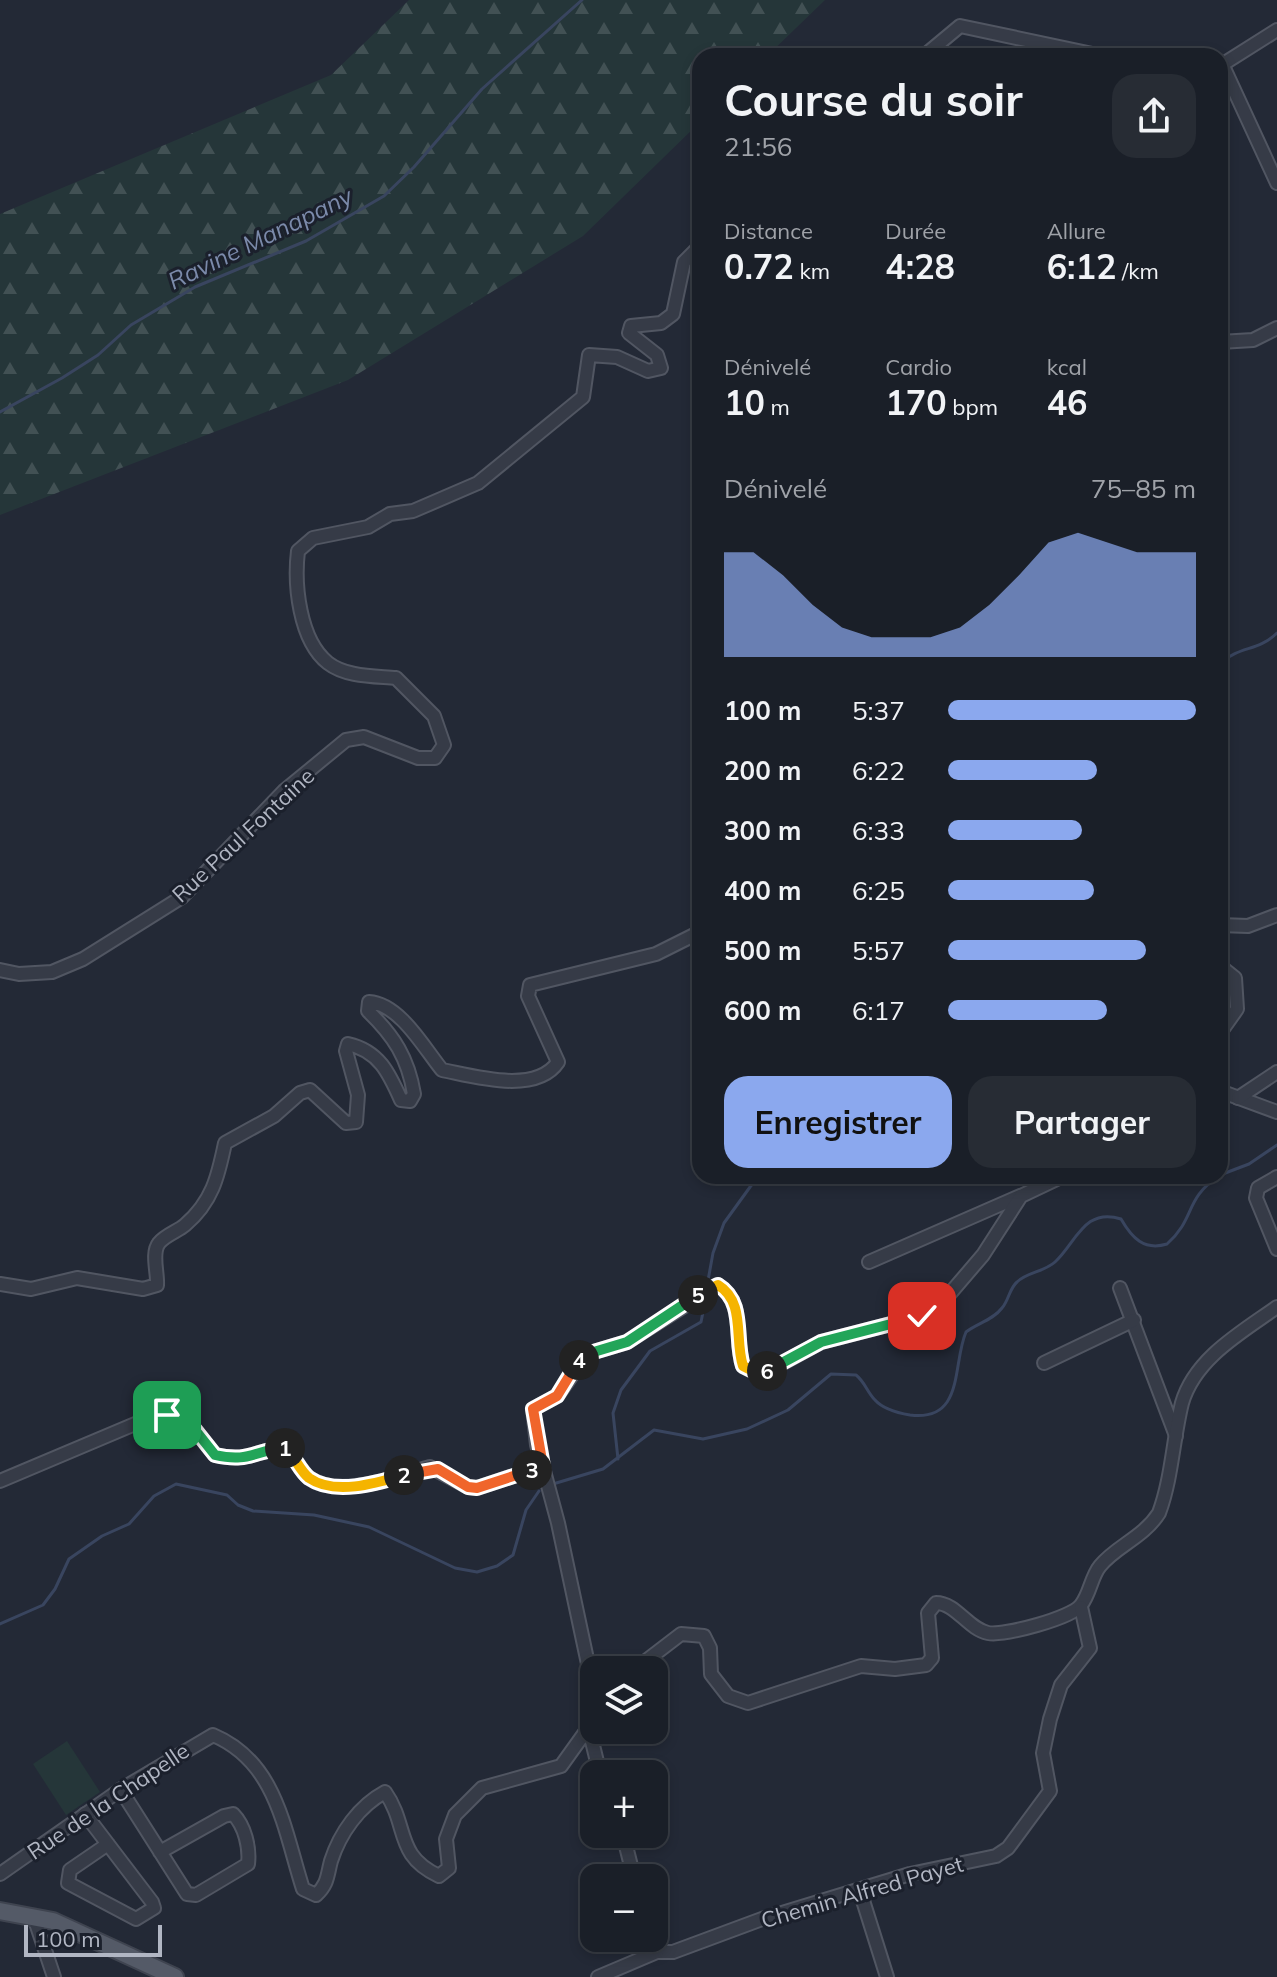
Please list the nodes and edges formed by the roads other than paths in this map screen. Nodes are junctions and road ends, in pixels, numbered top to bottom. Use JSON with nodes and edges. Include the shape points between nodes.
{"nodes":[{"id":1,"x":1277,"y":30,"type":"edge"},
{"id":2,"x":934,"y":48,"type":"edge"},
{"id":3,"x":1064,"y":48,"type":"edge"},
{"id":4,"x":1228,"y":62,"type":"edge"},
{"id":5,"x":1228,"y":79,"type":"edge"},
{"id":6,"x":1277,"y":183,"type":"edge"},
{"id":7,"x":692,"y":254,"type":"edge"},
{"id":8,"x":1277,"y":328,"type":"edge"},
{"id":9,"x":1228,"y":342,"type":"edge"},
{"id":10,"x":1277,"y":915,"type":"edge"},
{"id":11,"x":1228,"y":925,"type":"edge"},
{"id":12,"x":692,"y":936,"type":"edge"},
{"id":13,"x":0,"y":970,"type":"edge"},
{"id":14,"x":1228,"y":972,"type":"edge"},
{"id":15,"x":1228,"y":1022,"type":"edge"},
{"id":16,"x":1277,"y":1072,"type":"edge"},
{"id":17,"x":1228,"y":1094,"type":"edge"},
{"id":18,"x":1238,"y":1098,"type":"junction"},
{"id":19,"x":1277,"y":1112,"type":"edge"},
{"id":20,"x":1277,"y":1177,"type":"edge"},
{"id":21,"x":1046,"y":1184,"type":"edge"},
{"id":22,"x":1021,"y":1196,"type":"junction"},
{"id":23,"x":1277,"y":1249,"type":"edge"},
{"id":24,"x":869,"y":1262,"type":"dead end"},
{"id":25,"x":0,"y":1284,"type":"edge"},
{"id":26,"x":1120,"y":1288,"type":"dead end"},
{"id":27,"x":1277,"y":1307,"type":"edge"},
{"id":28,"x":1134,"y":1320,"type":"junction"},
{"id":29,"x":1044,"y":1363,"type":"dead end"},
{"id":30,"x":1177,"y":1439,"type":"junction"},
{"id":31,"x":543,"y":1466,"type":"junction"},
{"id":32,"x":0,"y":1481,"type":"edge"},
{"id":33,"x":1081,"y":1607,"type":"junction"},
{"id":34,"x":586,"y":1656,"type":"edge"},
{"id":35,"x":652,"y":1656,"type":"edge"},
{"id":36,"x":580,"y":1740,"type":"edge"},
{"id":37,"x":120,"y":1790,"type":"junction"},
{"id":38,"x":85,"y":1814,"type":"junction"},
{"id":39,"x":108,"y":1844,"type":"junction"},
{"id":40,"x":160,"y":1852,"type":"junction"},
{"id":41,"x":0,"y":1874,"type":"edge"},
{"id":42,"x":860,"y":1891,"type":"junction"},
{"id":43,"x":0,"y":1911,"type":"edge"},
{"id":44,"x":34,"y":1917,"type":"junction"},
{"id":45,"x":657,"y":1952,"type":"edge"},
{"id":46,"x":668,"y":1952,"type":"edge"},
{"id":47,"x":54,"y":1977,"type":"edge"},
{"id":48,"x":175,"y":1977,"type":"edge"},
{"id":49,"x":598,"y":1977,"type":"edge"},
{"id":50,"x":887,"y":1977,"type":"edge"}],
"edges":[{"from":1,"to":4,"type":"street"},
{"from":2,"to":3,"type":"street","via":[[960,26]]},
{"from":5,"to":6,"type":"street"},
{"from":7,"to":13,"type":"street","name":"Rue Paul Fontaine","via":[[684,262],[673,314],[661,323],[631,326],[629,333],[657,355],[661,368],[648,371],[617,357],[589,355],[583,397],[478,483],[368,527],[313,538],[298,551],[295,578],[311,642],[329,664],[359,675],[396,678],[439,725],[444,745],[435,758],[418,758],[364,737],[346,740],[284,791],[182,897],[62,968],[19,974]]},
{"from":8,"to":9,"type":"street","via":[[1253,340]]},
{"from":10,"to":11,"type":"street","via":[[1248,926]]},
{"from":12,"to":25,"type":"street","via":[[656,954],[530,985],[528,996],[558,1062],[552,1071],[523,1081],[442,1070],[408,1027],[380,1002],[369,1002],[368,1011],[394,1036],[410,1068],[410,1101],[401,1100],[374,1055],[348,1044],[358,1095],[356,1122],[346,1123],[310,1090],[225,1143],[205,1206],[159,1243],[157,1285],[143,1289],[77,1278],[31,1289]]},
{"from":14,"to":15,"type":"street","via":[[1235,978],[1237,1009]]},
{"from":16,"to":18,"type":"street"},
{"from":17,"to":18,"type":"street"},
{"from":18,"to":19,"type":"street"},
{"from":20,"to":23,"type":"street","via":[[1258,1188],[1256,1198]]},
{"from":21,"to":22,"type":"street"},
{"from":22,"to":24,"type":"street"},
{"from":22,"to":31,"type":"street","via":[[983,1255],[941,1304],[922,1316],[821,1342],[765,1373],[743,1366],[735,1305],[718,1285],[627,1342],[587,1354],[557,1396],[533,1409]]},
{"from":26,"to":28,"type":"street"},
{"from":27,"to":30,"type":"street","via":[[1225,1343],[1199,1371],[1183,1401]]},
{"from":28,"to":29,"type":"street"},
{"from":28,"to":30,"type":"street"},
{"from":30,"to":33,"type":"street","via":[[1159,1513],[1149,1528],[1100,1566]]},
{"from":31,"to":32,"type":"street","via":[[477,1488],[430,1467],[368,1485],[321,1484],[306,1476],[285,1448],[250,1459],[215,1455],[192,1426],[161,1413]]},
{"from":31,"to":34,"type":"street"},
{"from":33,"to":35,"type":"street","via":[[1063,1618],[989,1633],[945,1603],[936,1603],[928,1613],[932,1658],[926,1665],[861,1666],[748,1703],[728,1696],[711,1674],[704,1636],[681,1634]]},
{"from":33,"to":42,"type":"street","name":"Chemin Alfred Payet","via":[[1090,1648],[1061,1685],[1050,1719],[1043,1753],[1050,1791],[1008,1848],[996,1856],[910,1874]]},
{"from":36,"to":37,"type":"street","name":"Rue de la Chapelle","via":[[561,1766],[482,1788],[455,1815],[446,1839],[449,1868],[439,1876],[408,1853],[385,1792],[367,1802],[347,1828],[326,1886],[316,1895],[303,1889],[276,1795],[264,1774],[223,1739],[213,1735],[195,1743]]},
{"from":37,"to":38,"type":"street","name":"Rue de la Chapelle"},
{"from":37,"to":40,"type":"street"},
{"from":38,"to":39,"type":"street"},
{"from":38,"to":41,"type":"street","name":"Rue de la Chapelle"},
{"from":39,"to":39,"type":"street","via":[[70,1870],[68,1883],[129,1917],[143,1917],[154,1908],[152,1902]]},
{"from":40,"to":40,"type":"street","via":[[187,1894],[196,1895],[248,1864],[250,1853],[233,1814]]},
{"from":42,"to":46,"type":"street","name":"Chemin Alfred Payet"},
{"from":42,"to":50,"type":"street"},
{"from":43,"to":44,"type":"main road"},
{"from":44,"to":47,"type":"street"},
{"from":44,"to":48,"type":"main road"},
{"from":45,"to":49,"type":"street","name":"Chemin Alfred Payet"}]}
